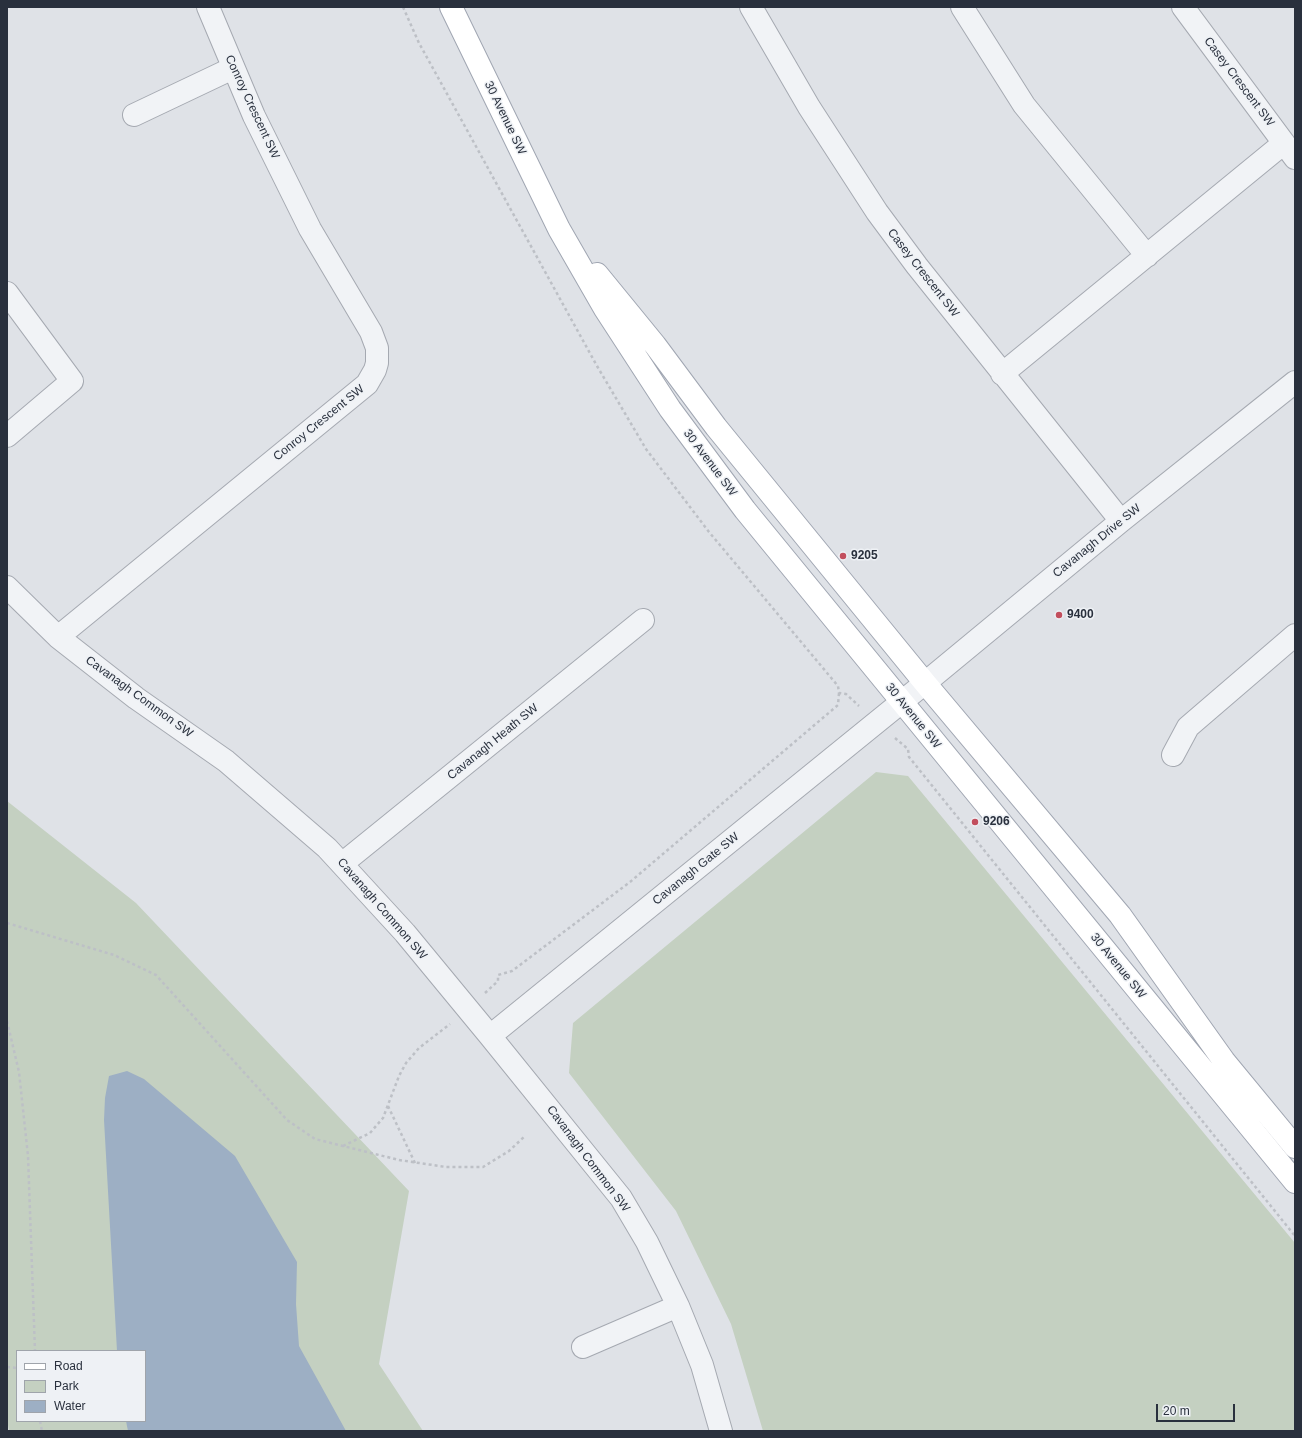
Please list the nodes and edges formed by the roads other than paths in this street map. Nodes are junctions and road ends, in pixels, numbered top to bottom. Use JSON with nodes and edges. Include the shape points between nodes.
{"nodes":[{"id":1,"x":208,"y":7,"type":"edge"},
{"id":2,"x":450,"y":7,"type":"edge"},
{"id":3,"x":751,"y":7,"type":"edge"},
{"id":4,"x":962,"y":7,"type":"edge"},
{"id":5,"x":1185,"y":8,"type":"edge"},
{"id":6,"x":233,"y":68,"type":"junction"},
{"id":7,"x":134,"y":115,"type":"dead end"},
{"id":8,"x":1290,"y":150,"type":"edge"},
{"id":9,"x":559,"y":229,"type":"junction"},
{"id":10,"x":1146,"y":256,"type":"junction"},
{"id":11,"x":7,"y":293,"type":"edge"},
{"id":12,"x":1002,"y":374,"type":"junction"},
{"id":13,"x":1295,"y":382,"type":"edge"},
{"id":14,"x":7,"y":436,"type":"edge"},
{"id":15,"x":1121,"y":521,"type":"junction"},
{"id":16,"x":7,"y":587,"type":"edge"},
{"id":17,"x":643,"y":620,"type":"dead end"},
{"id":18,"x":1295,"y":635,"type":"edge"},
{"id":19,"x":58,"y":637,"type":"junction"},
{"id":20,"x":925,"y":683,"type":"junction"},
{"id":21,"x":901,"y":702,"type":"junction"},
{"id":22,"x":1172,"y":755,"type":"dead end"},
{"id":23,"x":343,"y":863,"type":"junction"},
{"id":24,"x":490,"y":1036,"type":"junction"},
{"id":25,"x":1295,"y":1147,"type":"edge"},
{"id":26,"x":1295,"y":1182,"type":"edge"},
{"id":27,"x":678,"y":1306,"type":"junction"},
{"id":28,"x":584,"y":1347,"type":"dead end"},
{"id":29,"x":721,"y":1431,"type":"edge"}],
"edges":[{"from":1,"to":6,"type":"street","name":"Conroy Crescent SW"},
{"from":2,"to":9,"type":"main road","name":"30 Avenue SW"},
{"from":3,"to":12,"type":"street","name":"Casey Crescent SW","via":[[861,189],[916,266]]},
{"from":4,"to":10,"type":"street","via":[[1024,105]]},
{"from":5,"to":8,"type":"street","name":"Casey Crescent SW"},
{"from":6,"to":7,"type":"street"},
{"from":6,"to":19,"type":"street","name":"Conroy Crescent SW","via":[[310,229],[371,332],[377,348],[376,370],[367,384]]},
{"from":8,"to":10,"type":"street"},
{"from":9,"to":20,"type":"main road","name":"30 Avenue SW","via":[[655,345],[716,427]]},
{"from":9,"to":21,"type":"main road","name":"30 Avenue SW","via":[[605,309],[670,409],[745,510]]},
{"from":10,"to":12,"type":"street"},
{"from":11,"to":14,"type":"street","via":[[72,381]]},
{"from":12,"to":15,"type":"street","name":"Casey Crescent SW"},
{"from":13,"to":15,"type":"street","name":"Cavanagh Drive SW"},
{"from":15,"to":20,"type":"street","name":"Cavanagh Drive SW"},
{"from":16,"to":19,"type":"street","name":"Cavanagh Common SW"},
{"from":17,"to":23,"type":"street","name":"Cavanagh Heath SW"},
{"from":18,"to":22,"type":"street","via":[[1188,727]]},
{"from":19,"to":23,"type":"street","name":"Cavanagh Common SW","via":[[136,698],[226,761]]},
{"from":20,"to":21,"type":"street","name":"Cavanagh Drive SW"},
{"from":20,"to":25,"type":"main road","name":"30 Avenue SW","via":[[1120,915],[1224,1060]]},
{"from":21,"to":24,"type":"street","name":"Cavanagh Gate SW"},
{"from":21,"to":26,"type":"main road","name":"30 Avenue SW"},
{"from":23,"to":24,"type":"street","name":"Cavanagh Common SW"},
{"from":24,"to":27,"type":"street","name":"Cavanagh Common SW","via":[[621,1198],[647,1242]]},
{"from":27,"to":28,"type":"street"},
{"from":27,"to":29,"type":"street","name":"Cavanagh Common SW","via":[[702,1365]]}]}
